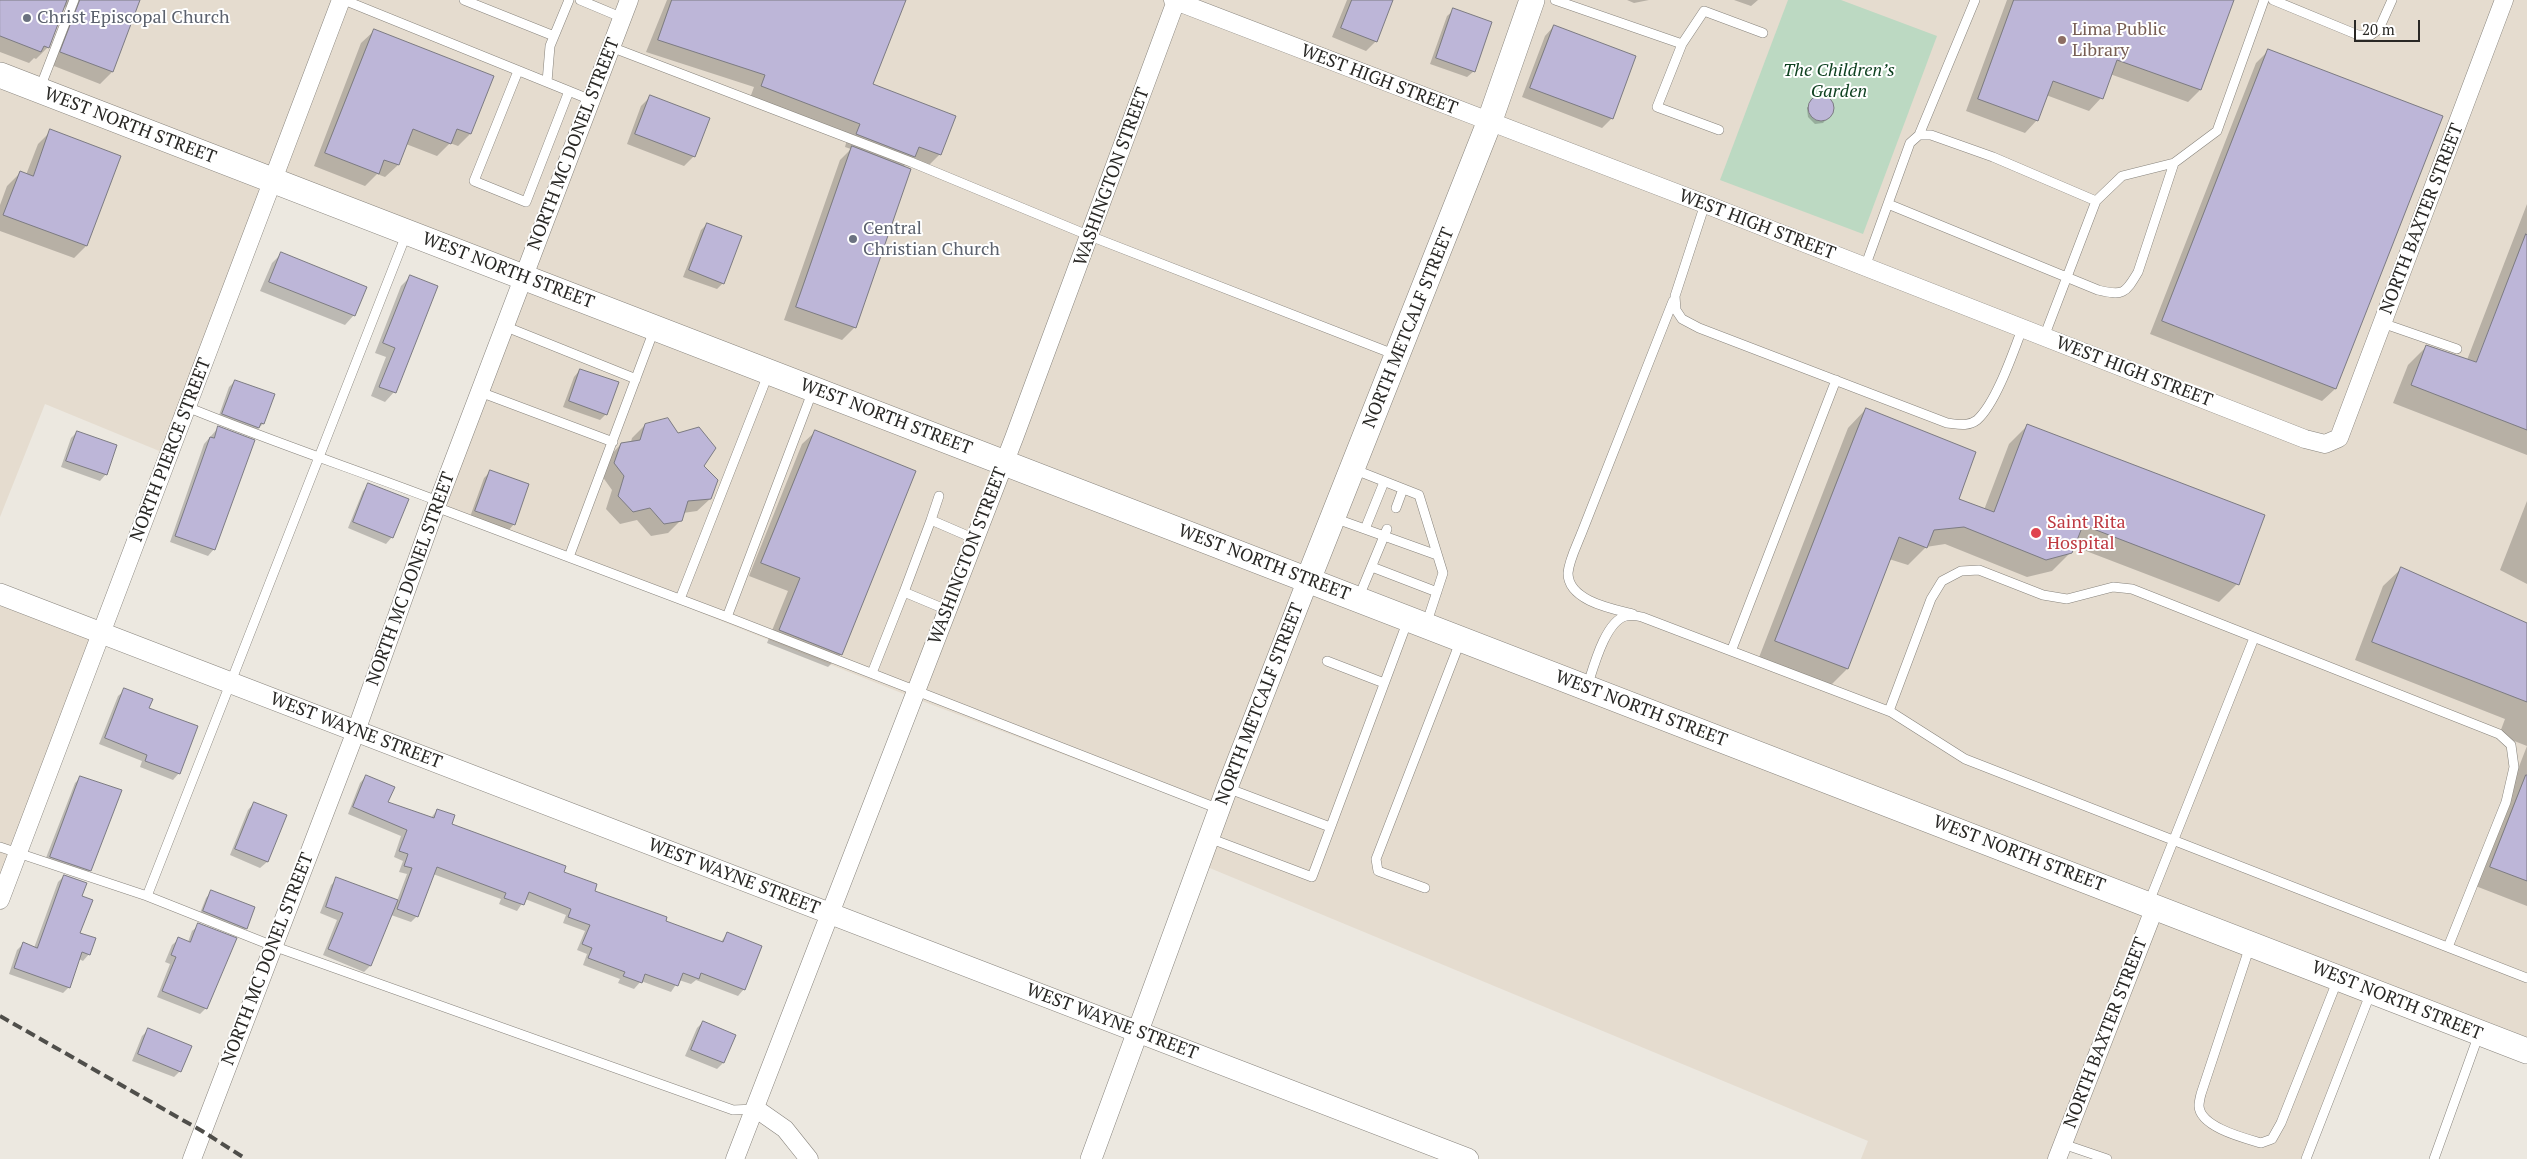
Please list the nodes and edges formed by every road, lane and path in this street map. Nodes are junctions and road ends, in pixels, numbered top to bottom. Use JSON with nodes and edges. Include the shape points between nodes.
{"nodes":[{"id":1,"x":74,"y":0,"type":"edge"},
{"id":2,"x":342,"y":0,"type":"edge"},
{"id":3,"x":464,"y":0,"type":"edge"},
{"id":4,"x":569,"y":0,"type":"edge"},
{"id":5,"x":580,"y":0,"type":"edge"},
{"id":6,"x":629,"y":0,"type":"edge"},
{"id":7,"x":1532,"y":0,"type":"edge"},
{"id":8,"x":1555,"y":0,"type":"edge"},
{"id":9,"x":1975,"y":0,"type":"edge"},
{"id":10,"x":2264,"y":0,"type":"edge"},
{"id":11,"x":2273,"y":0,"type":"edge"},
{"id":12,"x":2392,"y":0,"type":"edge"},
{"id":13,"x":2504,"y":0,"type":"edge"},
{"id":14,"x":1175,"y":1,"type":"edge"},
{"id":15,"x":623,"y":18,"type":"junction"},
{"id":16,"x":1763,"y":33,"type":"dead end"},
{"id":17,"x":554,"y":36,"type":"junction"},
{"id":18,"x":1682,"y":44,"type":"junction"},
{"id":19,"x":611,"y":47,"type":"junction"},
{"id":20,"x":518,"y":71,"type":"junction"},
{"id":21,"x":0,"y":75,"type":"edge"},
{"id":22,"x":547,"y":82,"type":"junction"},
{"id":23,"x":39,"y":90,"type":"junction"},
{"id":24,"x":569,"y":91,"type":"junction"},
{"id":25,"x":591,"y":100,"type":"junction"},
{"id":26,"x":1489,"y":123,"type":"junction"},
{"id":27,"x":1719,"y":130,"type":"dead end"},
{"id":28,"x":1919,"y":135,"type":"junction"},
{"id":29,"x":2174,"y":163,"type":"junction"},
{"id":30,"x":273,"y":180,"type":"junction"},
{"id":31,"x":2096,"y":201,"type":"junction"},
{"id":32,"x":1705,"y":204,"type":"junction"},
{"id":33,"x":1888,"y":204,"type":"junction"},
{"id":34,"x":407,"y":232,"type":"junction"},
{"id":35,"x":1090,"y":236,"type":"junction"},
{"id":36,"x":1865,"y":267,"type":"junction"},
{"id":37,"x":523,"y":277,"type":"junction"},
{"id":38,"x":2067,"y":277,"type":"junction"},
{"id":39,"x":1675,"y":296,"type":"junction"},
{"id":40,"x":2382,"y":323,"type":"junction"},
{"id":41,"x":504,"y":326,"type":"junction"},
{"id":42,"x":655,"y":328,"type":"junction"},
{"id":43,"x":2022,"y":329,"type":"junction"},
{"id":44,"x":2044,"y":337,"type":"junction"},
{"id":45,"x":2457,"y":349,"type":"dead end"},
{"id":46,"x":1398,"y":356,"type":"junction"},
{"id":47,"x":769,"y":372,"type":"junction"},
{"id":48,"x":636,"y":379,"type":"junction"},
{"id":49,"x":1836,"y":380,"type":"junction"},
{"id":50,"x":813,"y":389,"type":"junction"},
{"id":51,"x":480,"y":392,"type":"junction"},
{"id":52,"x":187,"y":407,"type":"junction"},
{"id":53,"x":2339,"y":438,"type":"joint"},
{"id":54,"x":613,"y":442,"type":"junction"},
{"id":55,"x":319,"y":457,"type":"junction"},
{"id":56,"x":1004,"y":462,"type":"junction"},
{"id":57,"x":1352,"y":469,"type":"junction"},
{"id":58,"x":1384,"y":482,"type":"junction"},
{"id":59,"x":1403,"y":489,"type":"junction"},
{"id":60,"x":939,"y":496,"type":"dead end"},
{"id":61,"x":437,"y":504,"type":"junction"},
{"id":62,"x":1396,"y":508,"type":"dead end"},
{"id":63,"x":1333,"y":517,"type":"junction"},
{"id":64,"x":931,"y":520,"type":"junction"},
{"id":65,"x":1365,"y":529,"type":"junction"},
{"id":66,"x":1385,"y":532,"type":"junction"},
{"id":67,"x":974,"y":539,"type":"junction"},
{"id":68,"x":1437,"y":555,"type":"junction"},
{"id":69,"x":569,"y":557,"type":"junction"},
{"id":70,"x":1372,"y":567,"type":"junction"},
{"id":71,"x":1308,"y":580,"type":"junction"},
{"id":72,"x":904,"y":592,"type":"junction"},
{"id":73,"x":1437,"y":592,"type":"junction"},
{"id":74,"x":0,"y":594,"type":"edge"},
{"id":75,"x":680,"y":599,"type":"junction"},
{"id":76,"x":1358,"y":599,"type":"junction"},
{"id":77,"x":947,"y":610,"type":"junction"},
{"id":78,"x":1642,"y":616,"type":"junction"},
{"id":79,"x":726,"y":617,"type":"junction"},
{"id":80,"x":1417,"y":622,"type":"junction"},
{"id":81,"x":101,"y":633,"type":"junction"},
{"id":82,"x":2254,"y":638,"type":"junction"},
{"id":83,"x":1461,"y":639,"type":"junction"},
{"id":84,"x":1732,"y":649,"type":"junction"},
{"id":85,"x":1327,"y":661,"type":"dead end"},
{"id":86,"x":872,"y":673,"type":"junction"},
{"id":87,"x":232,"y":683,"type":"junction"},
{"id":88,"x":1384,"y":683,"type":"junction"},
{"id":89,"x":1586,"y":688,"type":"junction"},
{"id":90,"x":916,"y":690,"type":"junction"},
{"id":91,"x":1889,"y":711,"type":"junction"},
{"id":92,"x":356,"y":731,"type":"junction"},
{"id":93,"x":1227,"y":788,"type":"junction"},
{"id":94,"x":1219,"y":809,"type":"junction"},
{"id":95,"x":1330,"y":827,"type":"junction"},
{"id":96,"x":1209,"y":838,"type":"junction"},
{"id":97,"x":2174,"y":839,"type":"junction"},
{"id":98,"x":0,"y":847,"type":"edge"},
{"id":99,"x":18,"y":854,"type":"junction"},
{"id":100,"x":1425,"y":888,"type":"dead end"},
{"id":101,"x":148,"y":896,"type":"junction"},
{"id":102,"x":0,"y":900,"type":"edge"},
{"id":103,"x":2152,"y":905,"type":"junction"},
{"id":104,"x":830,"y":913,"type":"junction"},
{"id":105,"x":2251,"y":943,"type":"junction"},
{"id":106,"x":273,"y":946,"type":"junction"},
{"id":107,"x":2448,"y":947,"type":"junction"},
{"id":108,"x":2338,"y":977,"type":"junction"},
{"id":109,"x":2527,"y":978,"type":"edge"},
{"id":110,"x":2372,"y":990,"type":"junction"},
{"id":111,"x":1138,"y":1032,"type":"junction"},
{"id":112,"x":2479,"y":1033,"type":"junction"},
{"id":113,"x":2527,"y":1051,"type":"edge"},
{"id":114,"x":755,"y":1108,"type":"junction"},
{"id":115,"x":2060,"y":1151,"type":"edge"},
{"id":116,"x":192,"y":1159,"type":"edge"},
{"id":117,"x":735,"y":1159,"type":"edge"},
{"id":118,"x":809,"y":1159,"type":"edge"},
{"id":119,"x":1091,"y":1159,"type":"edge"},
{"id":120,"x":1468,"y":1159,"type":"edge"},
{"id":121,"x":2107,"y":1159,"type":"edge"},
{"id":122,"x":2306,"y":1159,"type":"edge"},
{"id":123,"x":2434,"y":1159,"type":"edge"}],
"edges":[{"from":1,"to":23,"type":"lane"},
{"from":2,"to":20,"type":"lane"},
{"from":2,"to":30,"type":"street","name":"NORTH PIERCE STREET"},
{"from":3,"to":17,"type":"lane"},
{"from":4,"to":17,"type":"lane"},
{"from":5,"to":15,"type":"lane"},
{"from":6,"to":15,"type":"street","name":"NORTH MC DONEL STREET"},
{"from":7,"to":26,"type":"main road","name":"NORTH METCALF STREET"},
{"from":8,"to":18,"type":"lane"},
{"from":9,"to":28,"type":"lane"},
{"from":10,"to":29,"type":"lane","via":[[2217,131]]},
{"from":11,"to":12,"type":"lane","via":[[2358,35],[2371,36],[2379,29]]},
{"from":13,"to":40,"type":"street","name":"NORTH BAXTER STREET"},
{"from":14,"to":26,"type":"street","name":"WEST HIGH STREET"},
{"from":14,"to":35,"type":"street","name":"WASHINGTON STREET"},
{"from":15,"to":19,"type":"street","name":"NORTH MC DONEL STREET"},
{"from":16,"to":18,"type":"lane","via":[[1704,11]]},
{"from":17,"to":22,"type":"lane"},
{"from":18,"to":27,"type":"lane","via":[[1657,107]]},
{"from":19,"to":25,"type":"street","name":"NORTH MC DONEL STREET"},
{"from":19,"to":35,"type":"lane","via":[[911,162]]},
{"from":20,"to":22,"type":"lane"},
{"from":20,"to":24,"type":"lane","via":[[474,181],[526,202]]},
{"from":21,"to":23,"type":"main road","name":"WEST NORTH STREET"},
{"from":22,"to":24,"type":"lane"},
{"from":23,"to":30,"type":"main road","name":"WEST NORTH STREET"},
{"from":24,"to":25,"type":"lane"},
{"from":25,"to":37,"type":"street","name":"NORTH MC DONEL STREET"},
{"from":26,"to":32,"type":"street","name":"WEST HIGH STREET"},
{"from":26,"to":46,"type":"main road","name":"NORTH METCALF STREET"},
{"from":28,"to":31,"type":"lane","via":[[1931,135],[1956,143]]},
{"from":28,"to":33,"type":"lane","via":[[1910,143]]},
{"from":29,"to":31,"type":"lane","via":[[2122,176]]},
{"from":29,"to":38,"type":"lane","via":[[2138,272],[2128,288],[2123,293],[2114,294]]},
{"from":30,"to":34,"type":"main road","name":"WEST NORTH STREET"},
{"from":30,"to":52,"type":"street","name":"NORTH PIERCE STREET"},
{"from":31,"to":38,"type":"lane"},
{"from":32,"to":36,"type":"street","name":"WEST HIGH STREET"},
{"from":32,"to":39,"type":"lane"},
{"from":33,"to":36,"type":"lane"},
{"from":33,"to":38,"type":"lane"},
{"from":34,"to":37,"type":"main road","name":"WEST NORTH STREET"},
{"from":34,"to":55,"type":"lane"},
{"from":35,"to":46,"type":"lane"},
{"from":35,"to":56,"type":"street","name":"WASHINGTON STREET"},
{"from":36,"to":43,"type":"street","name":"WEST HIGH STREET"},
{"from":37,"to":41,"type":"street","name":"NORTH MC DONEL STREET"},
{"from":37,"to":42,"type":"main road","name":"WEST NORTH STREET"},
{"from":38,"to":44,"type":"lane"},
{"from":39,"to":49,"type":"lane","via":[[1676,310],[1682,319]]},
{"from":39,"to":78,"type":"lane","via":[[1568,572],[1569,582],[1579,594],[1601,605]]},
{"from":40,"to":45,"type":"lane"},
{"from":40,"to":53,"type":"street","name":"NORTH BAXTER STREET"},
{"from":41,"to":48,"type":"lane"},
{"from":41,"to":51,"type":"street","name":"NORTH MC DONEL STREET"},
{"from":42,"to":47,"type":"main road","name":"WEST NORTH STREET"},
{"from":42,"to":48,"type":"lane"},
{"from":43,"to":44,"type":"street","name":"WEST HIGH STREET"},
{"from":43,"to":49,"type":"lane","via":[[1986,408],[1976,421],[1964,426]]},
{"from":44,"to":53,"type":"street","name":"WEST HIGH STREET","via":[[2305,440],[2325,444]]},
{"from":46,"to":57,"type":"main road","name":"NORTH METCALF STREET"},
{"from":47,"to":50,"type":"main road","name":"WEST NORTH STREET"},
{"from":47,"to":75,"type":"lane"},
{"from":48,"to":54,"type":"lane"},
{"from":49,"to":84,"type":"lane"},
{"from":50,"to":56,"type":"main road","name":"WEST NORTH STREET"},
{"from":50,"to":79,"type":"lane"},
{"from":51,"to":54,"type":"lane"},
{"from":51,"to":61,"type":"street","name":"NORTH MC DONEL STREET"},
{"from":52,"to":55,"type":"lane"},
{"from":52,"to":81,"type":"street","name":"NORTH PIERCE STREET"},
{"from":54,"to":69,"type":"lane"},
{"from":55,"to":61,"type":"lane"},
{"from":55,"to":87,"type":"lane"},
{"from":56,"to":67,"type":"street","name":"WASHINGTON STREET"},
{"from":56,"to":71,"type":"main road","name":"WEST NORTH STREET"},
{"from":57,"to":58,"type":"lane"},
{"from":57,"to":63,"type":"main road","name":"NORTH METCALF STREET"},
{"from":58,"to":59,"type":"lane"},
{"from":58,"to":65,"type":"lane"},
{"from":59,"to":62,"type":"lane"},
{"from":59,"to":68,"type":"lane","via":[[1419,495]]},
{"from":60,"to":64,"type":"lane"},
{"from":61,"to":69,"type":"lane"},
{"from":61,"to":92,"type":"street","name":"NORTH MC DONEL STREET"},
{"from":63,"to":65,"type":"lane"},
{"from":63,"to":71,"type":"main road","name":"NORTH METCALF STREET"},
{"from":64,"to":67,"type":"lane"},
{"from":64,"to":72,"type":"lane"},
{"from":65,"to":66,"type":"lane"},
{"from":66,"to":68,"type":"lane"},
{"from":66,"to":70,"type":"lane"},
{"from":67,"to":77,"type":"street","name":"WASHINGTON STREET"},
{"from":68,"to":73,"type":"lane","via":[[1443,573]]},
{"from":69,"to":75,"type":"lane"},
{"from":70,"to":73,"type":"lane"},
{"from":70,"to":76,"type":"lane"},
{"from":71,"to":76,"type":"main road","name":"WEST NORTH STREET"},
{"from":71,"to":93,"type":"street","name":"NORTH METCALF STREET"},
{"from":72,"to":77,"type":"lane"},
{"from":72,"to":86,"type":"lane"},
{"from":73,"to":80,"type":"lane"},
{"from":74,"to":81,"type":"street","name":"WEST WAYNE STREET"},
{"from":75,"to":79,"type":"lane"},
{"from":76,"to":80,"type":"main road","name":"WEST NORTH STREET"},
{"from":77,"to":90,"type":"street","name":"WASHINGTON STREET"},
{"from":78,"to":84,"type":"lane"},
{"from":78,"to":89,"type":"lane","via":[[1626,616],[1616,622],[1605,637]]},
{"from":79,"to":86,"type":"lane"},
{"from":80,"to":83,"type":"main road","name":"WEST NORTH STREET"},
{"from":80,"to":88,"type":"lane"},
{"from":81,"to":87,"type":"street","name":"WEST WAYNE STREET"},
{"from":81,"to":99,"type":"street","name":"NORTH PIERCE STREET"},
{"from":82,"to":91,"type":"lane","via":[[2132,589],[2113,587],[2067,599],[2043,595],[1979,570],[1961,571],[1942,581],[1931,599]]},
{"from":82,"to":97,"type":"lane"},
{"from":82,"to":107,"type":"lane","via":[[2499,734],[2511,745],[2514,767],[2506,802]]},
{"from":83,"to":89,"type":"main road","name":"WEST NORTH STREET"},
{"from":83,"to":100,"type":"lane","via":[[1376,859],[1378,871]]},
{"from":84,"to":91,"type":"lane"},
{"from":85,"to":88,"type":"lane"},
{"from":86,"to":90,"type":"lane"},
{"from":87,"to":92,"type":"street","name":"WEST WAYNE STREET"},
{"from":87,"to":101,"type":"lane"},
{"from":88,"to":95,"type":"lane"},
{"from":89,"to":103,"type":"main road","name":"WEST NORTH STREET"},
{"from":90,"to":94,"type":"lane"},
{"from":90,"to":104,"type":"street","name":"WASHINGTON STREET"},
{"from":91,"to":97,"type":"lane","via":[[1965,759]]},
{"from":92,"to":104,"type":"street","name":"WEST WAYNE STREET"},
{"from":92,"to":106,"type":"street","name":"NORTH MC DONEL STREET"},
{"from":93,"to":94,"type":"street","name":"NORTH METCALF STREET"},
{"from":93,"to":95,"type":"lane"},
{"from":94,"to":96,"type":"street","name":"NORTH METCALF STREET"},
{"from":95,"to":96,"type":"lane","via":[[1312,877]]},
{"from":96,"to":111,"type":"street","name":"NORTH METCALF STREET"},
{"from":97,"to":103,"type":"lane"},
{"from":97,"to":107,"type":"lane"},
{"from":98,"to":99,"type":"lane"},
{"from":99,"to":101,"type":"lane"},
{"from":99,"to":102,"type":"street","name":"NORTH PIERCE STREET"},
{"from":101,"to":106,"type":"lane"},
{"from":103,"to":105,"type":"main road","name":"WEST NORTH STREET"},
{"from":103,"to":115,"type":"street","name":"NORTH BAXTER STREET"},
{"from":104,"to":111,"type":"street","name":"WEST WAYNE STREET"},
{"from":104,"to":114,"type":"street","name":"WASHINGTON STREET"},
{"from":105,"to":108,"type":"main road","name":"WEST NORTH STREET"},
{"from":105,"to":108,"type":"lane","via":[[2199,1106],[2202,1116],[2211,1124],[2240,1136],[2262,1143],[2272,1139]]},
{"from":106,"to":114,"type":"lane","via":[[733,1110]]},
{"from":106,"to":116,"type":"street","name":"NORTH MC DONEL STREET"},
{"from":107,"to":109,"type":"lane"},
{"from":108,"to":110,"type":"main road","name":"WEST NORTH STREET"},
{"from":110,"to":112,"type":"main road","name":"WEST NORTH STREET"},
{"from":110,"to":122,"type":"lane"},
{"from":111,"to":119,"type":"street","name":"NORTH METCALF STREET"},
{"from":111,"to":120,"type":"street","name":"WEST WAYNE STREET"},
{"from":112,"to":113,"type":"main road","name":"WEST NORTH STREET"},
{"from":112,"to":123,"type":"lane"},
{"from":114,"to":117,"type":"street","name":"WASHINGTON STREET"},
{"from":114,"to":118,"type":"street","via":[[786,1129]]},
{"from":115,"to":121,"type":"lane"}]}
